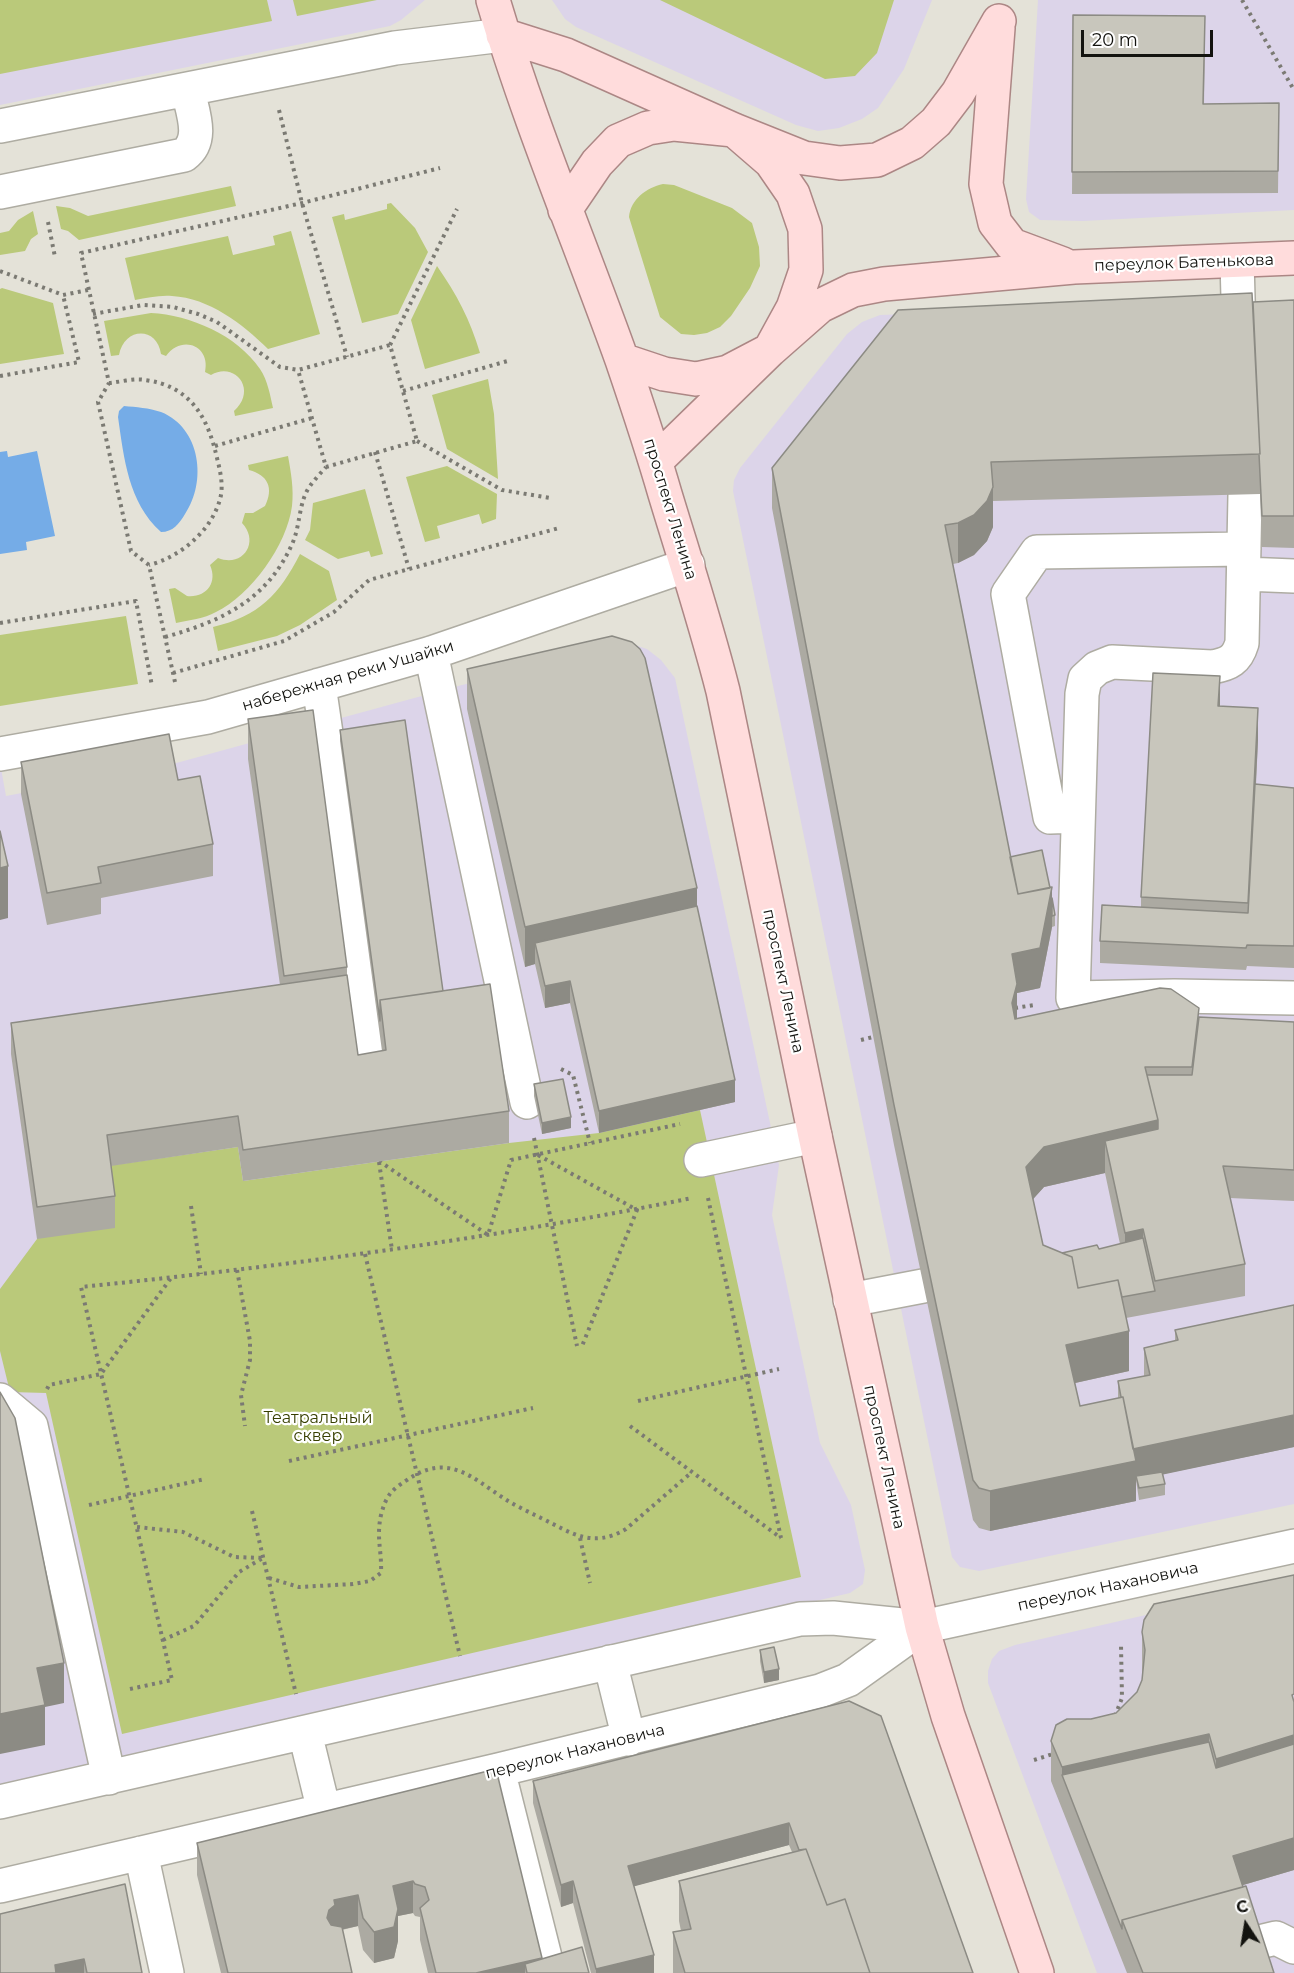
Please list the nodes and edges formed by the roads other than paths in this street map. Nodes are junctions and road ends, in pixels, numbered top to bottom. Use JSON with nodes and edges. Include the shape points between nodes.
{"nodes":[{"id":1,"x":493,"y":0,"type":"edge"},
{"id":2,"x":1000,"y":10,"type":"edge"},
{"id":3,"x":503,"y":35,"type":"junction"},
{"id":4,"x":188,"y":90,"type":"junction"},
{"id":5,"x":0,"y":126,"type":"edge"},
{"id":6,"x":734,"y":130,"type":"junction"},
{"id":7,"x":0,"y":192,"type":"edge"},
{"id":8,"x":565,"y":210,"type":"junction"},
{"id":9,"x":1294,"y":258,"type":"edge"},
{"id":10,"x":1237,"y":261,"type":"junction"},
{"id":11,"x":1074,"y":267,"type":"junction"},
{"id":12,"x":1239,"y":334,"type":"edge"},
{"id":13,"x":770,"y":350,"type":"junction"},
{"id":14,"x":621,"y":360,"type":"junction"},
{"id":15,"x":656,"y":461,"type":"junction"},
{"id":16,"x":1245,"y":495,"type":"dead end"},
{"id":17,"x":1244,"y":562,"type":"junction"},
{"id":18,"x":688,"y":565,"type":"junction"},
{"id":19,"x":1294,"y":576,"type":"edge"},
{"id":20,"x":431,"y":653,"type":"junction"},
{"id":21,"x":319,"y":685,"type":"junction"},
{"id":22,"x":0,"y":754,"type":"edge"},
{"id":23,"x":1078,"y":816,"type":"junction"},
{"id":24,"x":1294,"y":998,"type":"edge"},
{"id":25,"x":371,"y":1074,"type":"edge"},
{"id":26,"x":527,"y":1102,"type":"road end"},
{"id":27,"x":815,"y":1136,"type":"junction"},
{"id":28,"x":701,"y":1160,"type":"dead end"},
{"id":29,"x":923,"y":1286,"type":"edge"},
{"id":30,"x":850,"y":1300,"type":"junction"},
{"id":31,"x":0,"y":1400,"type":"edge"},
{"id":32,"x":1294,"y":1546,"type":"edge"},
{"id":33,"x":922,"y":1627,"type":"junction"},
{"id":34,"x":610,"y":1662,"type":"junction"},
{"id":35,"x":305,"y":1733,"type":"junction"},
{"id":36,"x":629,"y":1739,"type":"junction"},
{"id":37,"x":498,"y":1770,"type":"junction"},
{"id":38,"x":109,"y":1778,"type":"junction"},
{"id":39,"x":0,"y":1802,"type":"edge"},
{"id":40,"x":324,"y":1811,"type":"junction"},
{"id":41,"x":141,"y":1853,"type":"junction"},
{"id":42,"x":0,"y":1886,"type":"edge"},
{"id":43,"x":1251,"y":1944,"type":"edge"},
{"id":44,"x":1294,"y":1947,"type":"edge"},
{"id":45,"x":167,"y":1973,"type":"edge"},
{"id":46,"x":549,"y":1973,"type":"edge"},
{"id":47,"x":1037,"y":1973,"type":"edge"}],
"edges":[{"from":1,"to":3,"type":"main road","name":"проспект Ленина"},
{"from":2,"to":6,"type":"main road","via":[[958,93],[936,122],[912,143],[878,160],[840,163],[804,158]]},
{"from":2,"to":11,"type":"main road","via":[[986,184],[995,223],[1012,245]]},
{"from":3,"to":4,"type":"street","via":[[395,48]]},
{"from":3,"to":6,"type":"main road","via":[[566,56]]},
{"from":3,"to":8,"type":"main road","name":"проспект Ленина"},
{"from":4,"to":5,"type":"street"},
{"from":4,"to":7,"type":"street","via":[[196,137],[184,155]]},
{"from":6,"to":8,"type":"main road","via":[[674,124],[648,128],[618,141],[597,163]]},
{"from":6,"to":13,"type":"main road","via":[[771,162],[793,194],[805,229],[806,270],[793,308]]},
{"from":8,"to":14,"type":"main road","name":"проспект Ленина"},
{"from":9,"to":10,"type":"main road","name":"переулок Батенькова"},
{"from":10,"to":11,"type":"main road","name":"переулок Батенькова"},
{"from":10,"to":12,"type":"street"},
{"from":11,"to":13,"type":"main road","name":"переулок Батенькова","via":[[853,290],[820,306]]},
{"from":13,"to":14,"type":"main road","via":[[728,372],[696,379],[664,374]]},
{"from":13,"to":15,"type":"main road"},
{"from":14,"to":15,"type":"main road","name":"проспект Ленина"},
{"from":15,"to":18,"type":"main road","name":"проспект Ленина"},
{"from":16,"to":17,"type":"street"},
{"from":17,"to":19,"type":"street"},
{"from":17,"to":23,"type":"street","via":[[1242,643],[1238,656],[1212,668],[1112,662],[1085,679]]},
{"from":17,"to":23,"type":"street","via":[[1037,552],[1008,594],[1050,817]]},
{"from":18,"to":20,"type":"street","name":"набережная реки Ушайки"},
{"from":18,"to":27,"type":"main road","name":"проспект Ленина","via":[[723,691]]},
{"from":20,"to":21,"type":"street","name":"набережная реки Ушайки"},
{"from":20,"to":26,"type":"street"},
{"from":21,"to":22,"type":"street","name":"набережная реки Ушайки","via":[[208,717]]},
{"from":21,"to":25,"type":"street"},
{"from":23,"to":24,"type":"street","via":[[1073,998]]},
{"from":27,"to":28,"type":"street"},
{"from":27,"to":30,"type":"main road","name":"проспект Ленина"},
{"from":29,"to":30,"type":"street"},
{"from":30,"to":33,"type":"main road","name":"проспект Ленина"},
{"from":31,"to":38,"type":"street","via":[[31,1426]]},
{"from":32,"to":33,"type":"street","name":"переулок Нахановича"},
{"from":33,"to":34,"type":"street","name":"переулок Нахановича","via":[[833,1618],[800,1619]]},
{"from":33,"to":36,"type":"street","name":"переулок Нахановича","via":[[848,1680],[820,1692]]},
{"from":33,"to":47,"type":"main road","name":"проспект Ленина","via":[[948,1716]]},
{"from":34,"to":35,"type":"street","name":"переулок Нахановича"},
{"from":34,"to":36,"type":"street"},
{"from":35,"to":38,"type":"street","name":"переулок Нахановича"},
{"from":35,"to":40,"type":"street"},
{"from":36,"to":37,"type":"street","name":"переулок Нахановича"},
{"from":37,"to":40,"type":"street","name":"переулок Нахановича"},
{"from":37,"to":46,"type":"street"},
{"from":38,"to":39,"type":"street","name":"переулок Нахановича"},
{"from":40,"to":41,"type":"street","name":"переулок Нахановича"},
{"from":41,"to":42,"type":"street","name":"переулок Нахановича"},
{"from":41,"to":45,"type":"street"},
{"from":43,"to":44,"type":"street","via":[[1276,1938]]}]}
